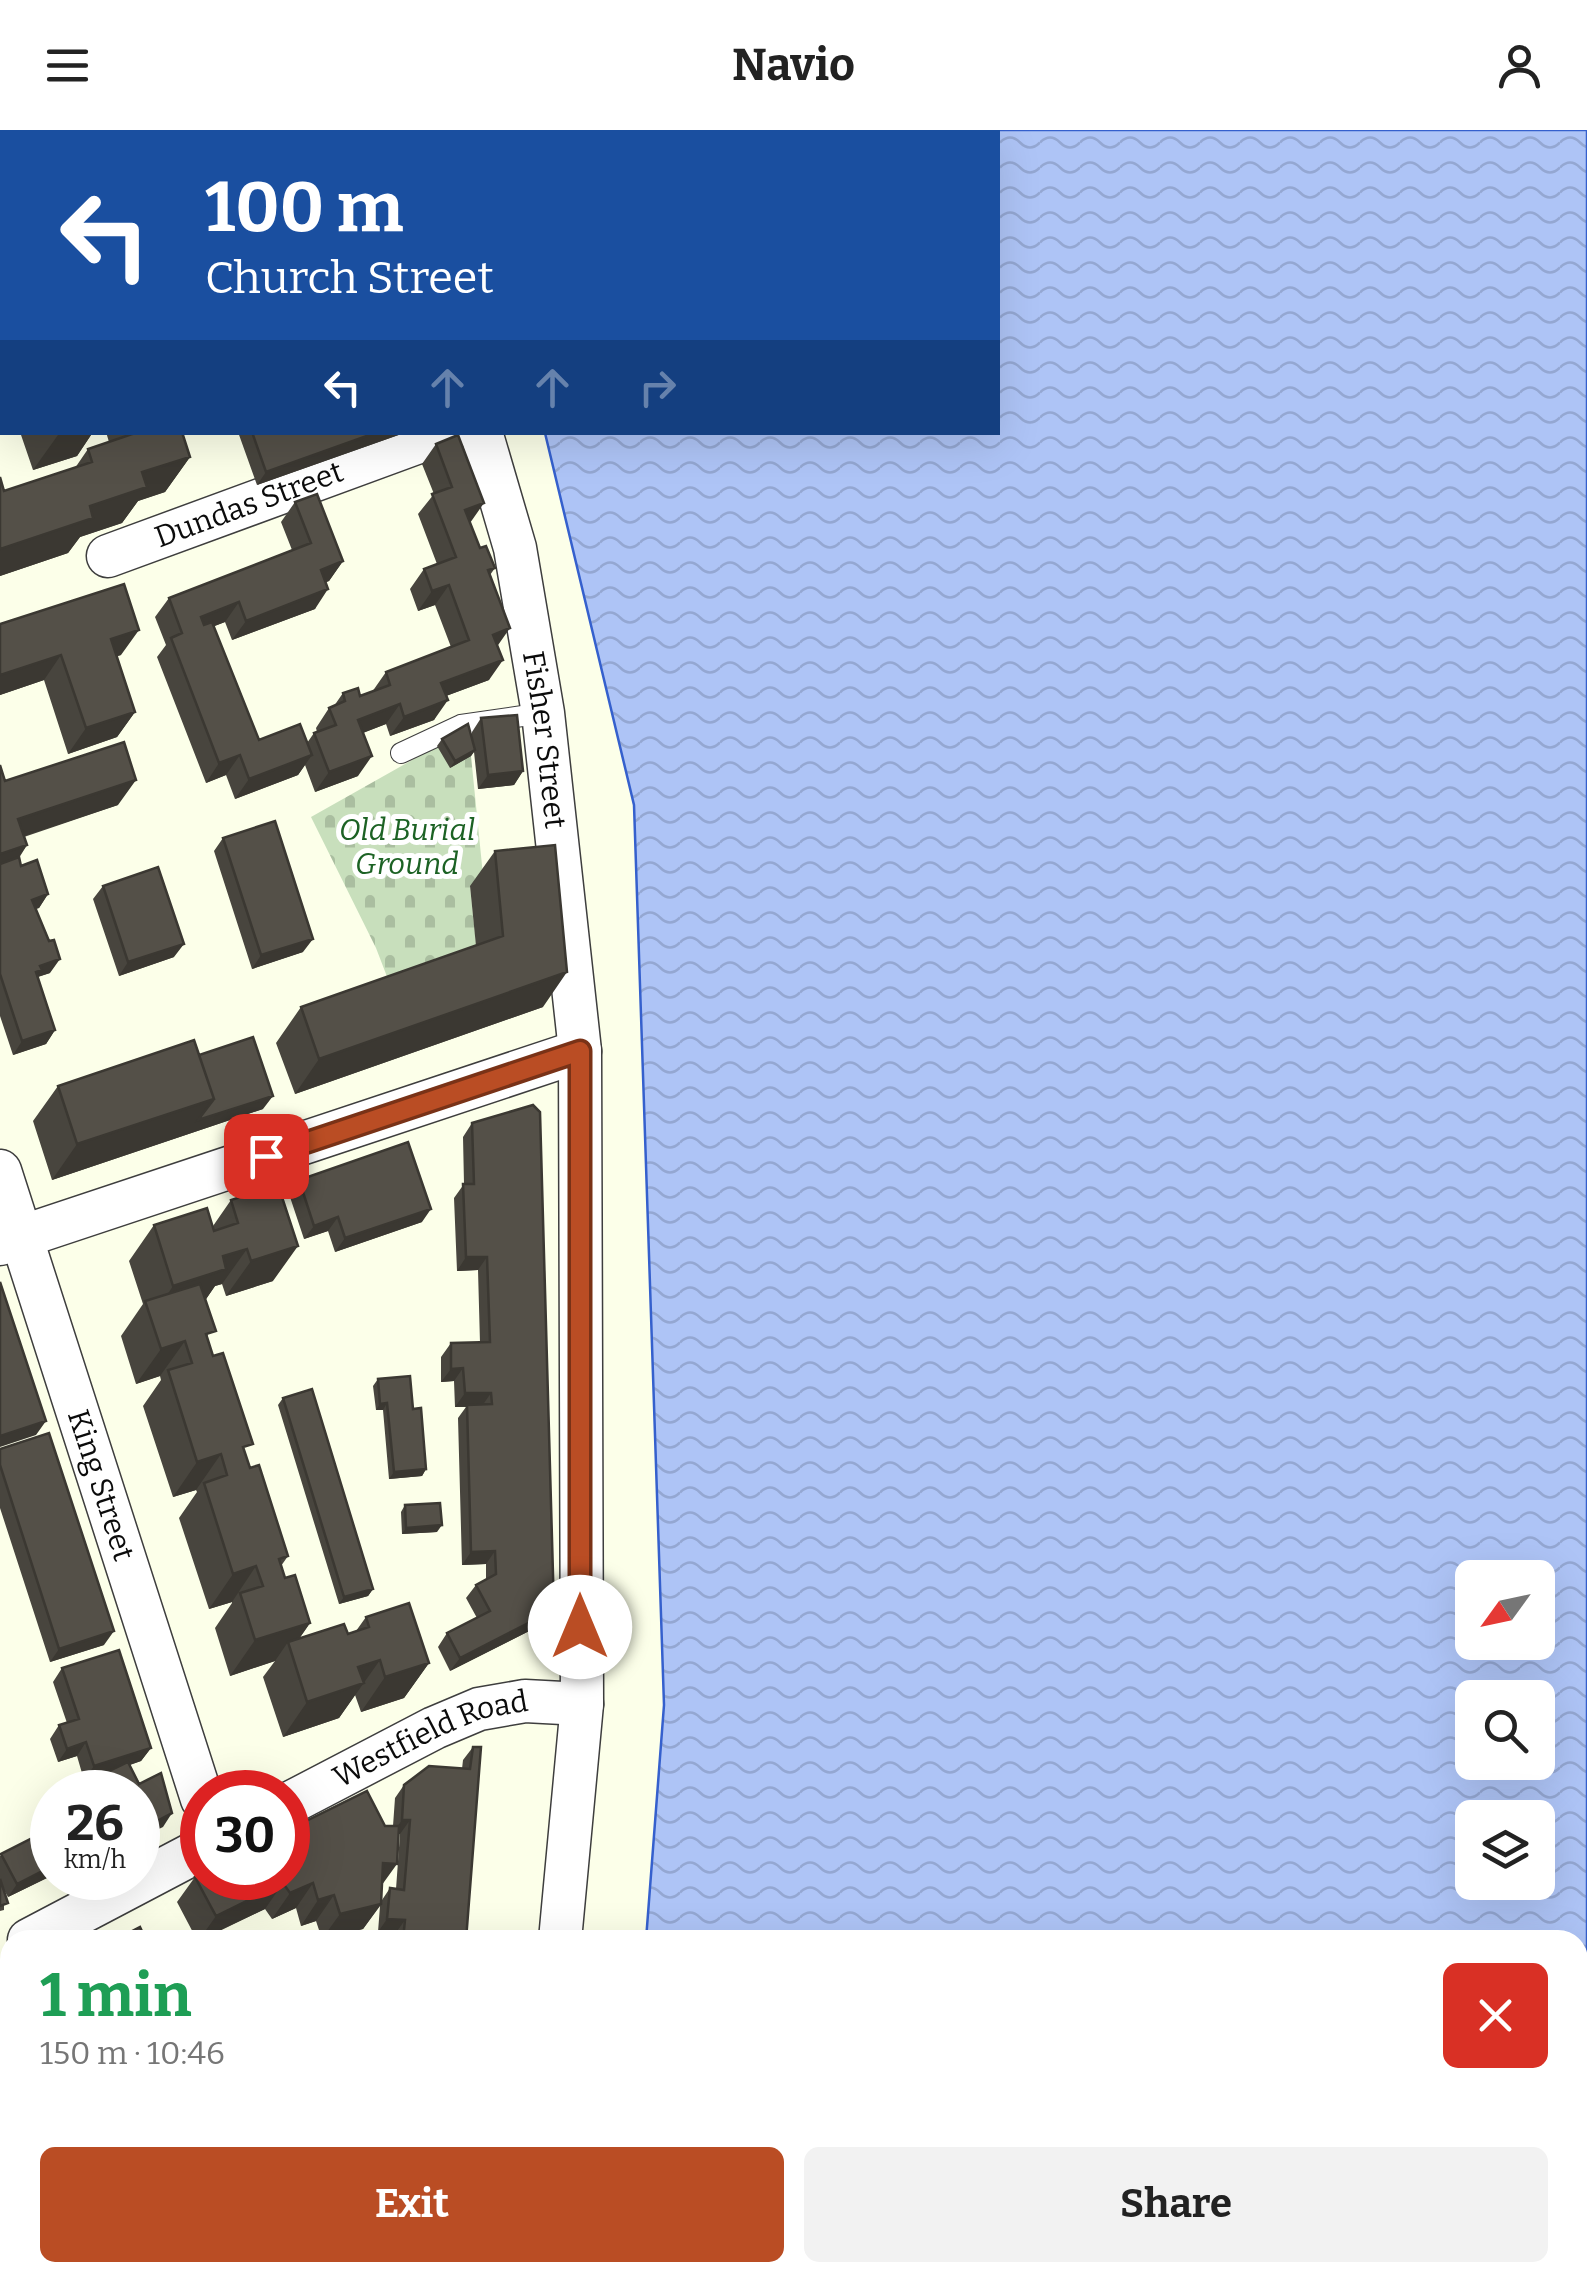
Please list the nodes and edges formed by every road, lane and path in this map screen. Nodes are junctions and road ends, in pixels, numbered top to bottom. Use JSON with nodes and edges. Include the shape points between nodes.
{"nodes":[{"id":1,"x":438,"y":435,"type":"edge"},
{"id":2,"x":482,"y":435,"type":"edge"},
{"id":3,"x":108,"y":556,"type":"dead end"},
{"id":4,"x":543,"y":714,"type":"junction"},
{"id":5,"x":401,"y":753,"type":"dead end"},
{"id":6,"x":580,"y":1051,"type":"junction"},
{"id":7,"x":0,"y":1171,"type":"edge"},
{"id":8,"x":11,"y":1241,"type":"edge"},
{"id":9,"x":582,"y":1704,"type":"junction"},
{"id":10,"x":192,"y":1770,"type":"edge"},
{"id":11,"x":310,"y":1793,"type":"edge"},
{"id":12,"x":180,"y":1861,"type":"edge"},
{"id":13,"x":48,"y":1930,"type":"edge"},
{"id":14,"x":561,"y":1930,"type":"edge"}],
"edges":[{"from":1,"to":3,"type":"street","name":"Dundas Street"},
{"from":2,"to":4,"type":"street","name":"Fisher Street","via":[[516,548]]},
{"from":4,"to":5,"type":"lane","via":[[461,725]]},
{"from":4,"to":6,"type":"street","name":"Fisher Street"},
{"from":6,"to":8,"type":"street"},
{"from":6,"to":9,"type":"street","name":"Fisher Street"},
{"from":7,"to":8,"type":"street","name":"King Street"},
{"from":8,"to":10,"type":"street","name":"King Street"},
{"from":9,"to":11,"type":"street","name":"Westfield Road","via":[[525,1701],[479,1709]]},
{"from":9,"to":14,"type":"street","name":"Fisher Street"},
{"from":12,"to":13,"type":"street"}]}
